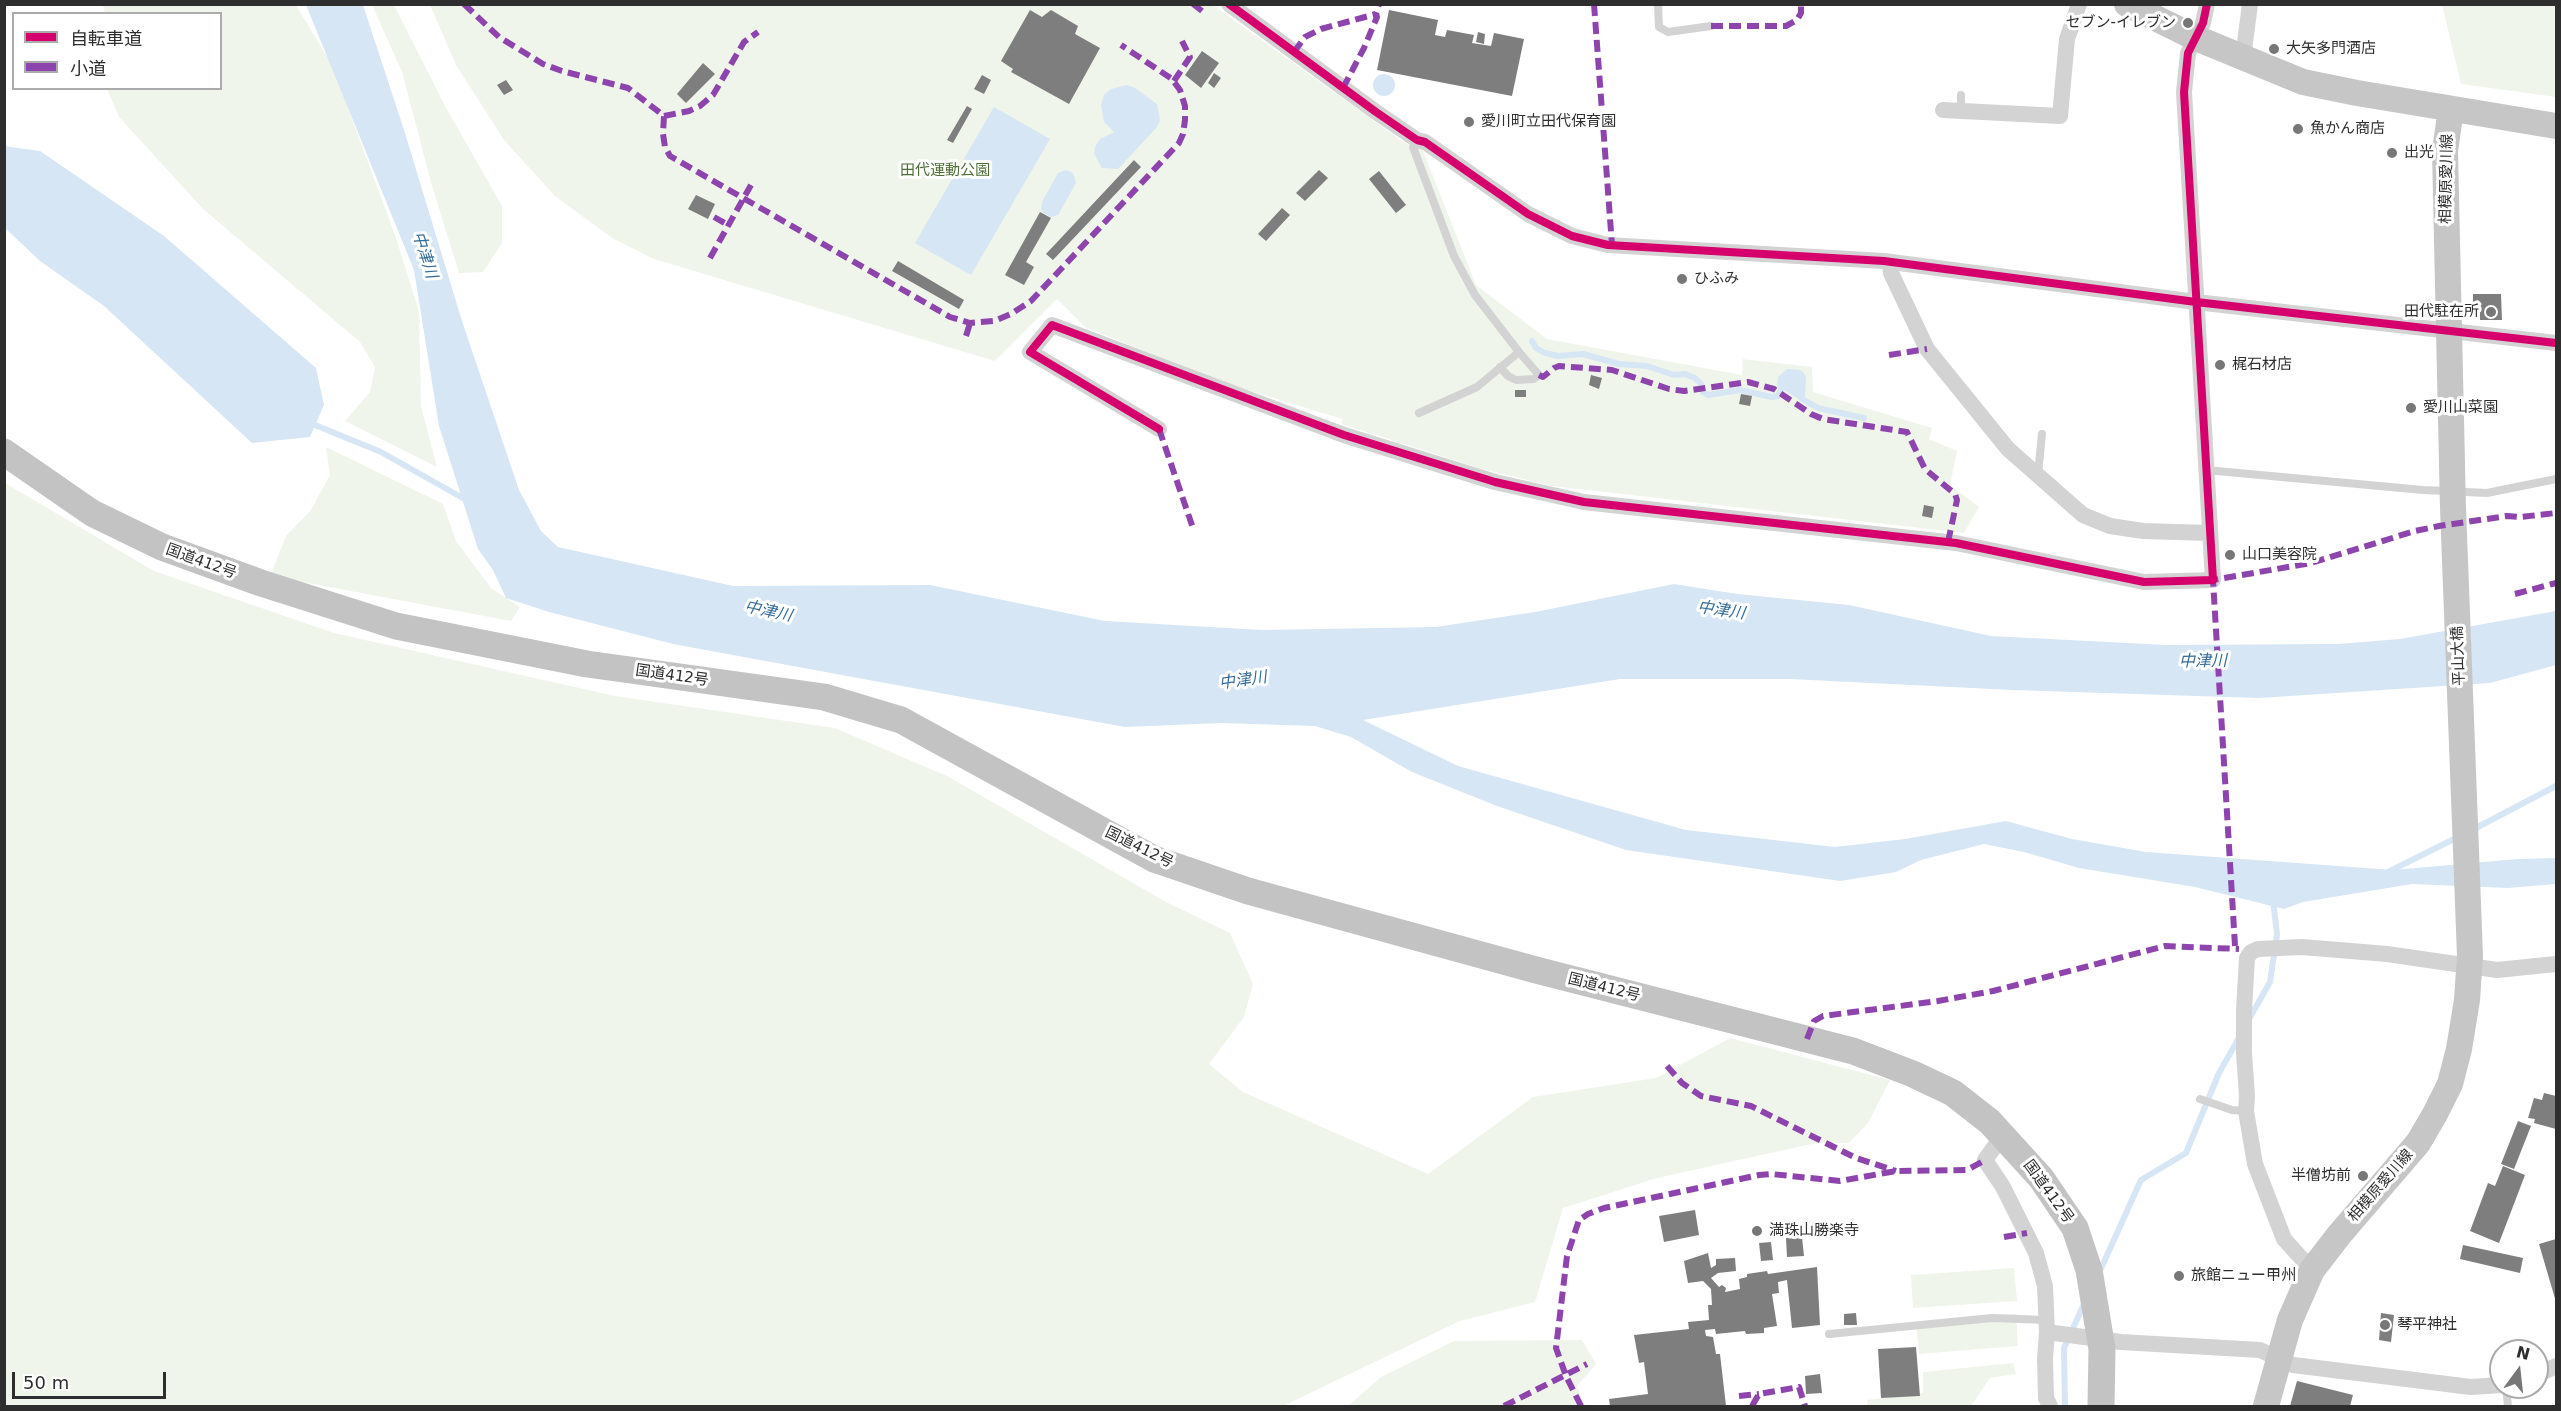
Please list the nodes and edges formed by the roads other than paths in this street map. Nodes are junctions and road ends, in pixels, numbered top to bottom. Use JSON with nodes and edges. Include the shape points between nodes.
{"nodes":[{"id":1,"x":1229,"y":4,"type":"edge"},
{"id":2,"x":1658,"y":4,"type":"edge"},
{"id":3,"x":2079,"y":4,"type":"edge"},
{"id":4,"x":2127,"y":4,"type":"edge"},
{"id":5,"x":2207,"y":4,"type":"edge"},
{"id":6,"x":2250,"y":4,"type":"edge"},
{"id":7,"x":1711,"y":26,"type":"dead end"},
{"id":8,"x":2196,"y":38,"type":"junction"},
{"id":9,"x":2243,"y":58,"type":"junction"},
{"id":10,"x":2451,"y":109,"type":"junction"},
{"id":11,"x":1942,"y":110,"type":"dead end"},
{"id":12,"x":2556,"y":126,"type":"edge"},
{"id":13,"x":1417,"y":140,"type":"junction"},
{"id":14,"x":1890,"y":264,"type":"junction"},
{"id":15,"x":2196,"y":302,"type":"junction"},
{"id":16,"x":2556,"y":343,"type":"edge"},
{"id":17,"x":2450,"y":344,"type":"junction"},
{"id":18,"x":1519,"y":352,"type":"junction"},
{"id":19,"x":1500,"y":368,"type":"junction"},
{"id":20,"x":1419,"y":413,"type":"dead end"},
{"id":21,"x":1159,"y":429,"type":"dead end"},
{"id":22,"x":2042,"y":434,"type":"dead end"},
{"id":23,"x":4,"y":452,"type":"edge"},
{"id":24,"x":2206,"y":470,"type":"junction"},
{"id":25,"x":2038,"y":474,"type":"junction"},
{"id":26,"x":2556,"y":479,"type":"edge"},
{"id":27,"x":2209,"y":532,"type":"junction"},
{"id":28,"x":2470,"y":961,"type":"junction"},
{"id":29,"x":2556,"y":964,"type":"edge"},
{"id":30,"x":2200,"y":1099,"type":"dead end"},
{"id":31,"x":2246,"y":1111,"type":"junction"},
{"id":32,"x":2003,"y":1135,"type":"junction"},
{"id":33,"x":2312,"y":1270,"type":"junction"},
{"id":34,"x":2049,"y":1328,"type":"junction"},
{"id":35,"x":1829,"y":1334,"type":"dead end"},
{"id":36,"x":2278,"y":1359,"type":"junction"},
{"id":37,"x":2489,"y":1385,"type":"edge"},
{"id":38,"x":2101,"y":1395,"type":"edge"},
{"id":39,"x":2050,"y":1407,"type":"edge"},
{"id":40,"x":2266,"y":1407,"type":"edge"}],
"edges":[{"from":1,"to":13,"type":"street"},
{"from":2,"to":7,"type":"lane","via":[[1659,27],[1668,32]]},
{"from":3,"to":11,"type":"street","via":[[2067,39],[2060,116],[1961,103]]},
{"from":4,"to":8,"type":"main road"},
{"from":5,"to":8,"type":"street"},
{"from":6,"to":9,"type":"street"},
{"from":8,"to":9,"type":"main road"},
{"from":8,"to":15,"type":"street","via":[[2188,53],[2184,92]]},
{"from":9,"to":10,"type":"main road","via":[[2303,82]]},
{"from":10,"to":12,"type":"main road"},
{"from":10,"to":17,"type":"main road","name":"相模原愛川線","via":[[2445,151]]},
{"from":13,"to":14,"type":"street","via":[[1528,214],[1572,237],[1608,244]]},
{"from":13,"to":18,"type":"lane","via":[[1413,147],[1454,256],[1475,295]]},
{"from":14,"to":15,"type":"street"},
{"from":14,"to":25,"type":"street","via":[[1927,349],[2008,449]]},
{"from":15,"to":17,"type":"street"},
{"from":15,"to":24,"type":"street"},
{"from":16,"to":17,"type":"street"},
{"from":17,"to":28,"type":"main road","name":"平山大橋"},
{"from":18,"to":19,"type":"lane"},
{"from":18,"to":19,"type":"lane","via":[[1539,375],[1516,380]]},
{"from":19,"to":20,"type":"lane","via":[[1477,387]]},
{"from":21,"to":27,"type":"street","via":[[1030,352],[1052,325],[1344,435],[1495,482],[1584,502],[1956,543],[2144,582],[2213,580]]},
{"from":22,"to":25,"type":"lane"},
{"from":23,"to":32,"type":"highway","name":"国道412号","via":[[92,513],[162,547],[261,583],[396,626],[587,664],[824,697],[901,720],[1154,859],[1248,891],[1444,945],[1853,1051],[1953,1093]]},
{"from":24,"to":26,"type":"lane","via":[[2487,493]]},
{"from":24,"to":27,"type":"street"},
{"from":25,"to":27,"type":"street","via":[[2083,515],[2110,526]]},
{"from":28,"to":29,"type":"street","via":[[2497,970]]},
{"from":28,"to":31,"type":"street","via":[[2288,947],[2251,952],[2247,958],[2244,1010]]},
{"from":28,"to":33,"type":"main road","name":"相模原愛川線","via":[[2459,1049],[2450,1084],[2435,1114],[2418,1143]]},
{"from":30,"to":31,"type":"lane"},
{"from":31,"to":33,"type":"street","via":[[2255,1164],[2284,1239]]},
{"from":32,"to":34,"type":"street","via":[[1986,1160],[2036,1253],[2045,1287]]},
{"from":32,"to":38,"type":"highway","name":"国道412号","via":[[2041,1178],[2075,1228],[2089,1270],[2102,1349]]},
{"from":33,"to":36,"type":"main road","name":"相模原愛川線"},
{"from":34,"to":35,"type":"lane","via":[[1992,1318]]},
{"from":34,"to":36,"type":"street","via":[[2121,1342],[2260,1350]]},
{"from":34,"to":39,"type":"street","via":[[2045,1359],[2046,1398]]},
{"from":36,"to":37,"type":"street","via":[[2293,1365],[2460,1386]]},
{"from":36,"to":40,"type":"main road","name":"相模原愛川線"}]}
